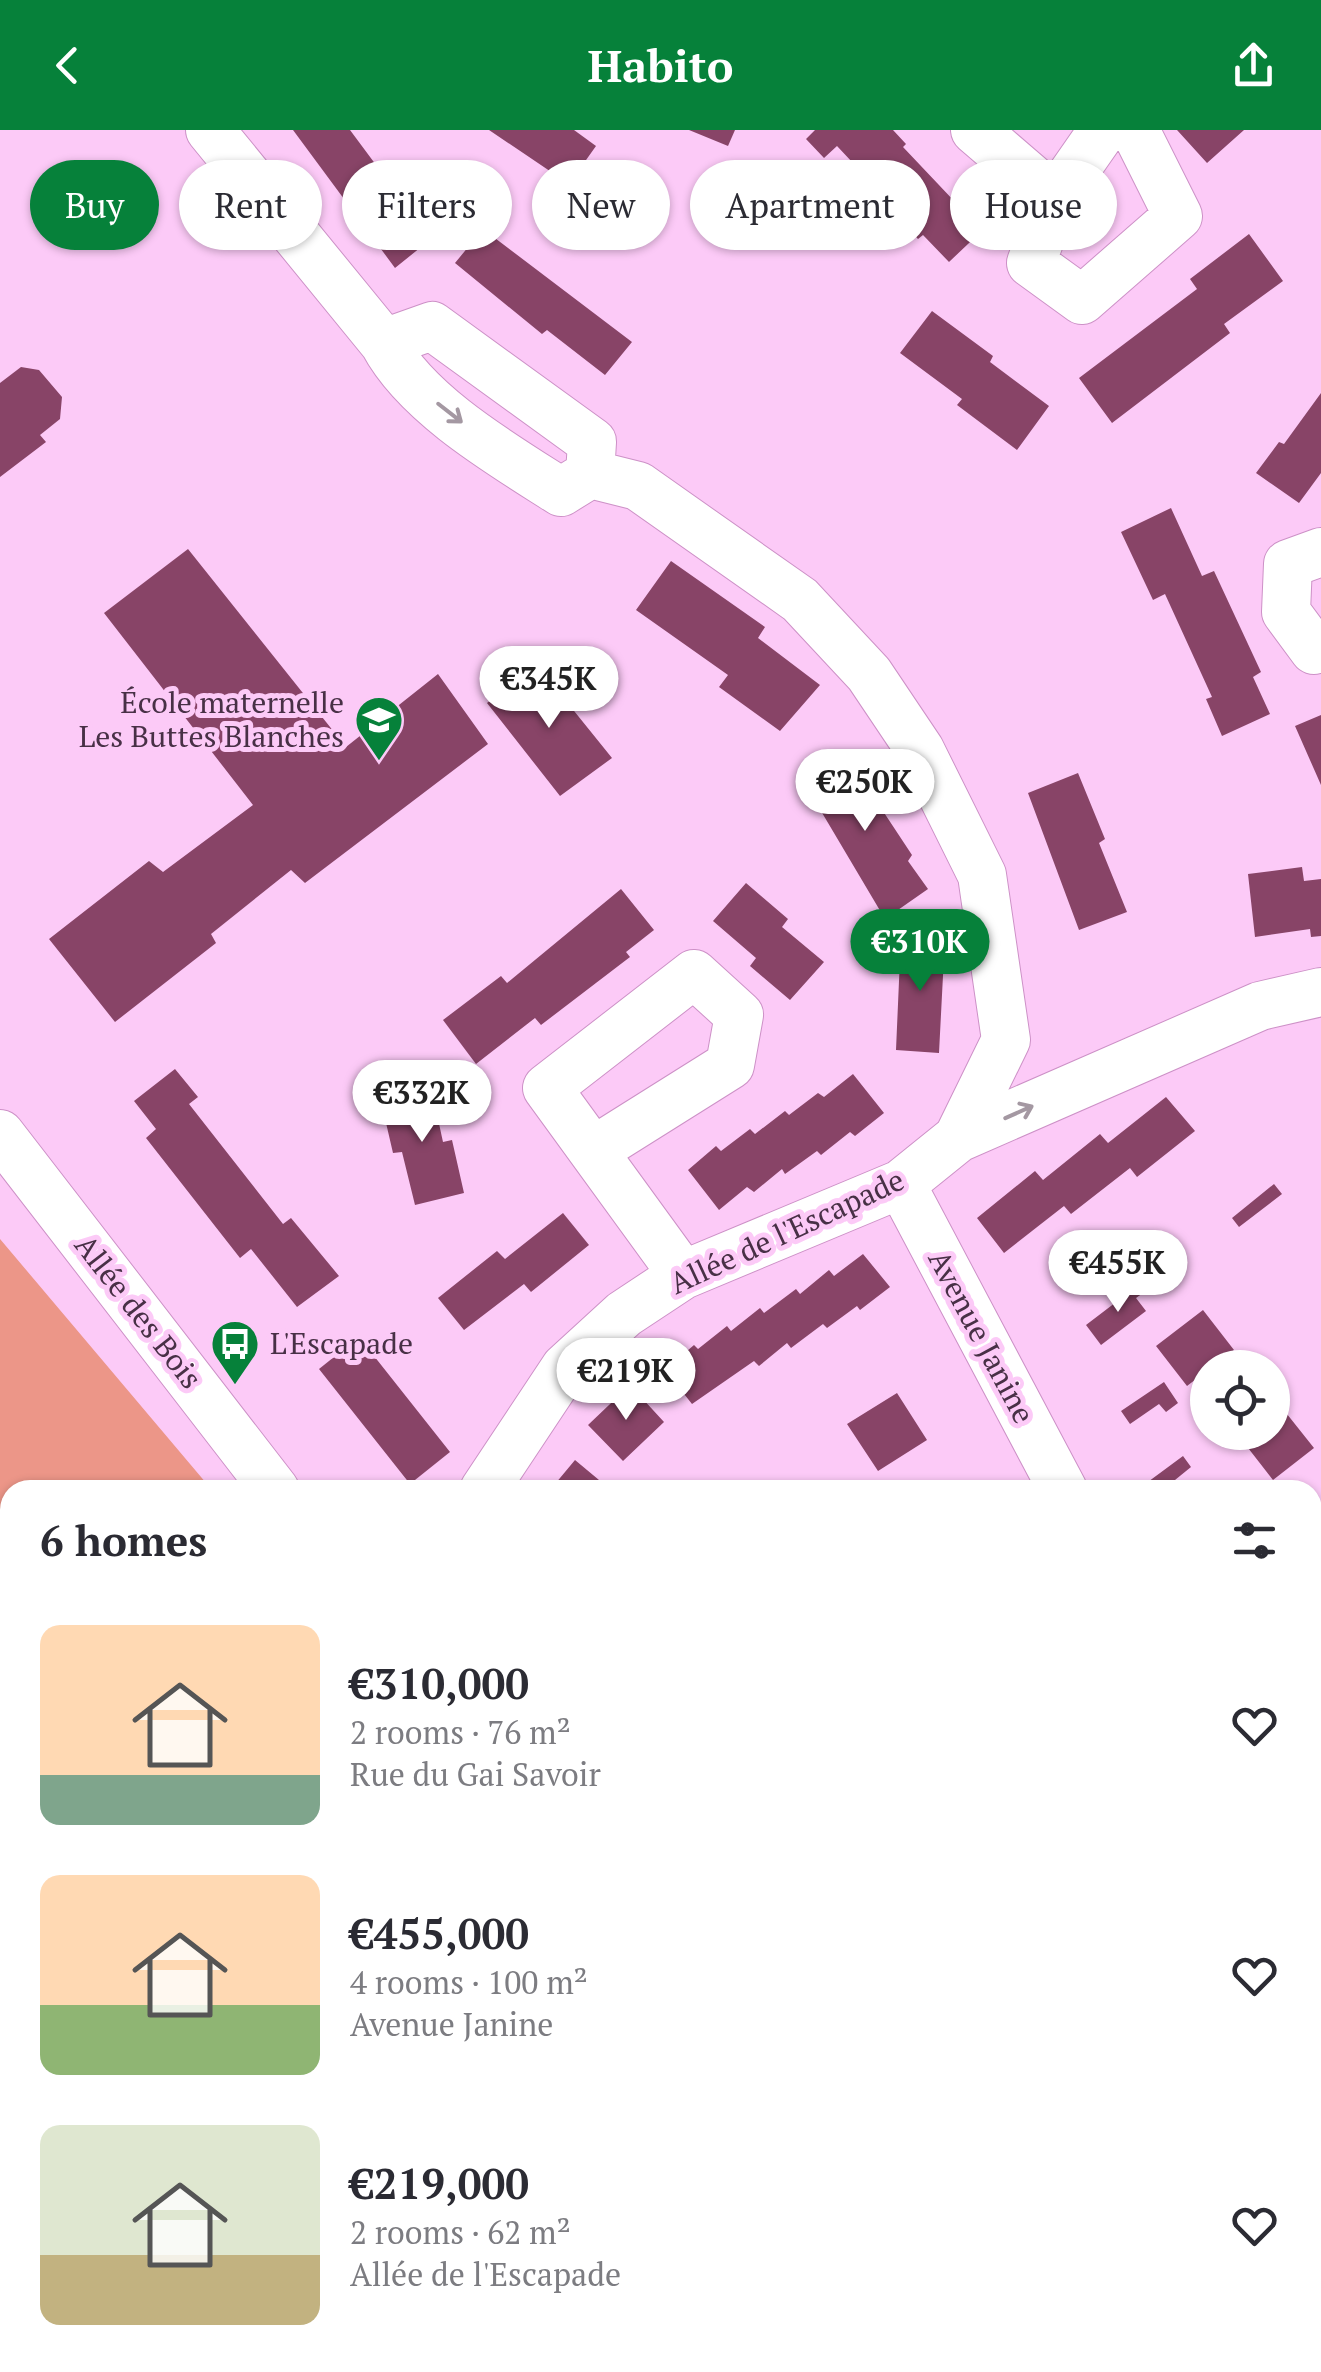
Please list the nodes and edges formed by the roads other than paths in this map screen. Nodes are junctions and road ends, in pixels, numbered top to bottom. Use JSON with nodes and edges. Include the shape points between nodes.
{"nodes":[{"id":1,"x":210,"y":130,"type":"edge"},
{"id":2,"x":974,"y":130,"type":"edge"},
{"id":3,"x":1102,"y":130,"type":"edge"},
{"id":4,"x":1135,"y":130,"type":"edge"},
{"id":5,"x":1009,"y":160,"type":"edge"},
{"id":6,"x":1082,"y":160,"type":"edge"},
{"id":7,"x":1037,"y":250,"type":"edge"},
{"id":8,"x":384,"y":343,"type":"junction"},
{"id":9,"x":590,"y":474,"type":"junction"},
{"id":10,"x":1321,"y":552,"type":"edge"},
{"id":11,"x":1321,"y":648,"type":"edge"},
{"id":12,"x":1321,"y":992,"type":"edge"},
{"id":13,"x":1006,"y":1040,"type":"junction"},
{"id":14,"x":1080,"y":1085,"type":"junction"},
{"id":15,"x":0,"y":1134,"type":"edge"},
{"id":16,"x":958,"y":1138,"type":"junction"},
{"id":17,"x":593,"y":1151,"type":"dead end"},
{"id":18,"x":901,"y":1184,"type":"junction"},
{"id":19,"x":683,"y":1275,"type":"junction"},
{"id":20,"x":267,"y":1480,"type":"edge"},
{"id":21,"x":491,"y":1480,"type":"edge"},
{"id":22,"x":1058,"y":1480,"type":"edge"}],
"edges":[{"from":1,"to":8,"type":"street"},
{"from":2,"to":5,"type":"street"},
{"from":3,"to":6,"type":"street"},
{"from":4,"to":7,"type":"street","via":[[1178,216],[1082,300],[1032,263]]},
{"from":8,"to":9,"type":"street","one_way":true,"via":[[428,396],[508,460],[561,492]]},
{"from":8,"to":9,"type":"street","via":[[432,326],[592,442]]},
{"from":9,"to":13,"type":"street","via":[[638,486],[800,600],[869,674],[920,750],[982,875]]},
{"from":10,"to":11,"type":"street","via":[[1288,564],[1286,612],[1314,650]]},
{"from":12,"to":14,"type":"street","name":"Allée de l'Escapade","via":[[1260,1006]]},
{"from":13,"to":14,"type":"street"},
{"from":13,"to":16,"type":"street"},
{"from":16,"to":14,"type":"street","name":"Allée de l'Escapade","one_way":true},
{"from":15,"to":20,"type":"street","name":"Allée des Bois"},
{"from":16,"to":18,"type":"street","name":"Allée de l'Escapade"},
{"from":17,"to":19,"type":"street"},
{"from":18,"to":19,"type":"street","name":"Allée de l'Escapade"},
{"from":18,"to":22,"type":"street","name":"Avenue Janine"},
{"from":19,"to":21,"type":"street","name":"Allée de l'Escapade","via":[[624,1314],[565,1368]]}]}
